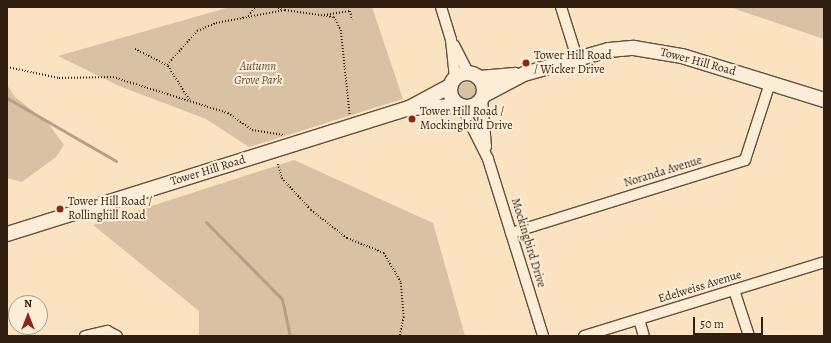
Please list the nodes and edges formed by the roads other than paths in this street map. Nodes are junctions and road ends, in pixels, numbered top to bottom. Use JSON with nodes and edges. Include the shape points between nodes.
{"nodes":[{"id":1,"x":441,"y":7,"type":"edge"},
{"id":2,"x":561,"y":7,"type":"edge"},
{"id":3,"x":577,"y":58,"type":"junction"},
{"id":4,"x":524,"y":74,"type":"junction"},
{"id":5,"x":463,"y":79,"type":"junction"},
{"id":6,"x":770,"y":83,"type":"junction"},
{"id":7,"x":483,"y":97,"type":"junction"},
{"id":8,"x":824,"y":100,"type":"edge"},
{"id":9,"x":461,"y":106,"type":"junction"},
{"id":10,"x":409,"y":108,"type":"junction"},
{"id":11,"x":488,"y":159,"type":"junction"},
{"id":12,"x":511,"y":233,"type":"junction"},
{"id":13,"x":7,"y":234,"type":"edge"},
{"id":14,"x":824,"y":262,"type":"edge"},
{"id":15,"x":734,"y":290,"type":"junction"},
{"id":16,"x":639,"y":319,"type":"junction"},
{"id":17,"x":85,"y":336,"type":"edge"},
{"id":18,"x":117,"y":336,"type":"edge"},
{"id":19,"x":543,"y":336,"type":"edge"},
{"id":20,"x":584,"y":336,"type":"edge"},
{"id":21,"x":644,"y":336,"type":"edge"},
{"id":22,"x":749,"y":336,"type":"edge"}],
"edges":[{"from":1,"to":5,"type":"street"},
{"from":2,"to":3,"type":"street"},
{"from":3,"to":4,"type":"street","name":"Tower Hill Road"},
{"from":3,"to":6,"type":"street","name":"Tower Hill Road","via":[[608,50],[659,50]]},
{"from":4,"to":5,"type":"street","name":"Tower Hill Road"},
{"from":4,"to":7,"type":"street","name":"Tower Hill Road"},
{"from":5,"to":7,"type":"street"},
{"from":5,"to":9,"type":"street","via":[[451,98]]},
{"from":5,"to":10,"type":"street","name":"Tower Hill Road"},
{"from":6,"to":8,"type":"street","name":"Tower Hill Road"},
{"from":6,"to":12,"type":"street","name":"Noranda Avenue","via":[[745,160]]},
{"from":7,"to":9,"type":"street","name":"Tower Hill Road","via":[[474,107]]},
{"from":7,"to":11,"type":"street","name":"Mockingbird Drive"},
{"from":9,"to":10,"type":"street","name":"Tower Hill Road"},
{"from":9,"to":11,"type":"street","name":"Mockingbird Drive"},
{"from":10,"to":13,"type":"street","name":"Tower Hill Road"},
{"from":11,"to":12,"type":"street","name":"Mockingbird Drive"},
{"from":12,"to":19,"type":"street","name":"Mockingbird Drive"},
{"from":14,"to":15,"type":"street","name":"Edelweiss Avenue"},
{"from":15,"to":16,"type":"street","name":"Edelweiss Avenue"},
{"from":15,"to":22,"type":"street"},
{"from":16,"to":20,"type":"street","name":"Edelweiss Avenue"},
{"from":16,"to":21,"type":"street"},
{"from":17,"to":18,"type":"street","via":[[107,331]]}]}
